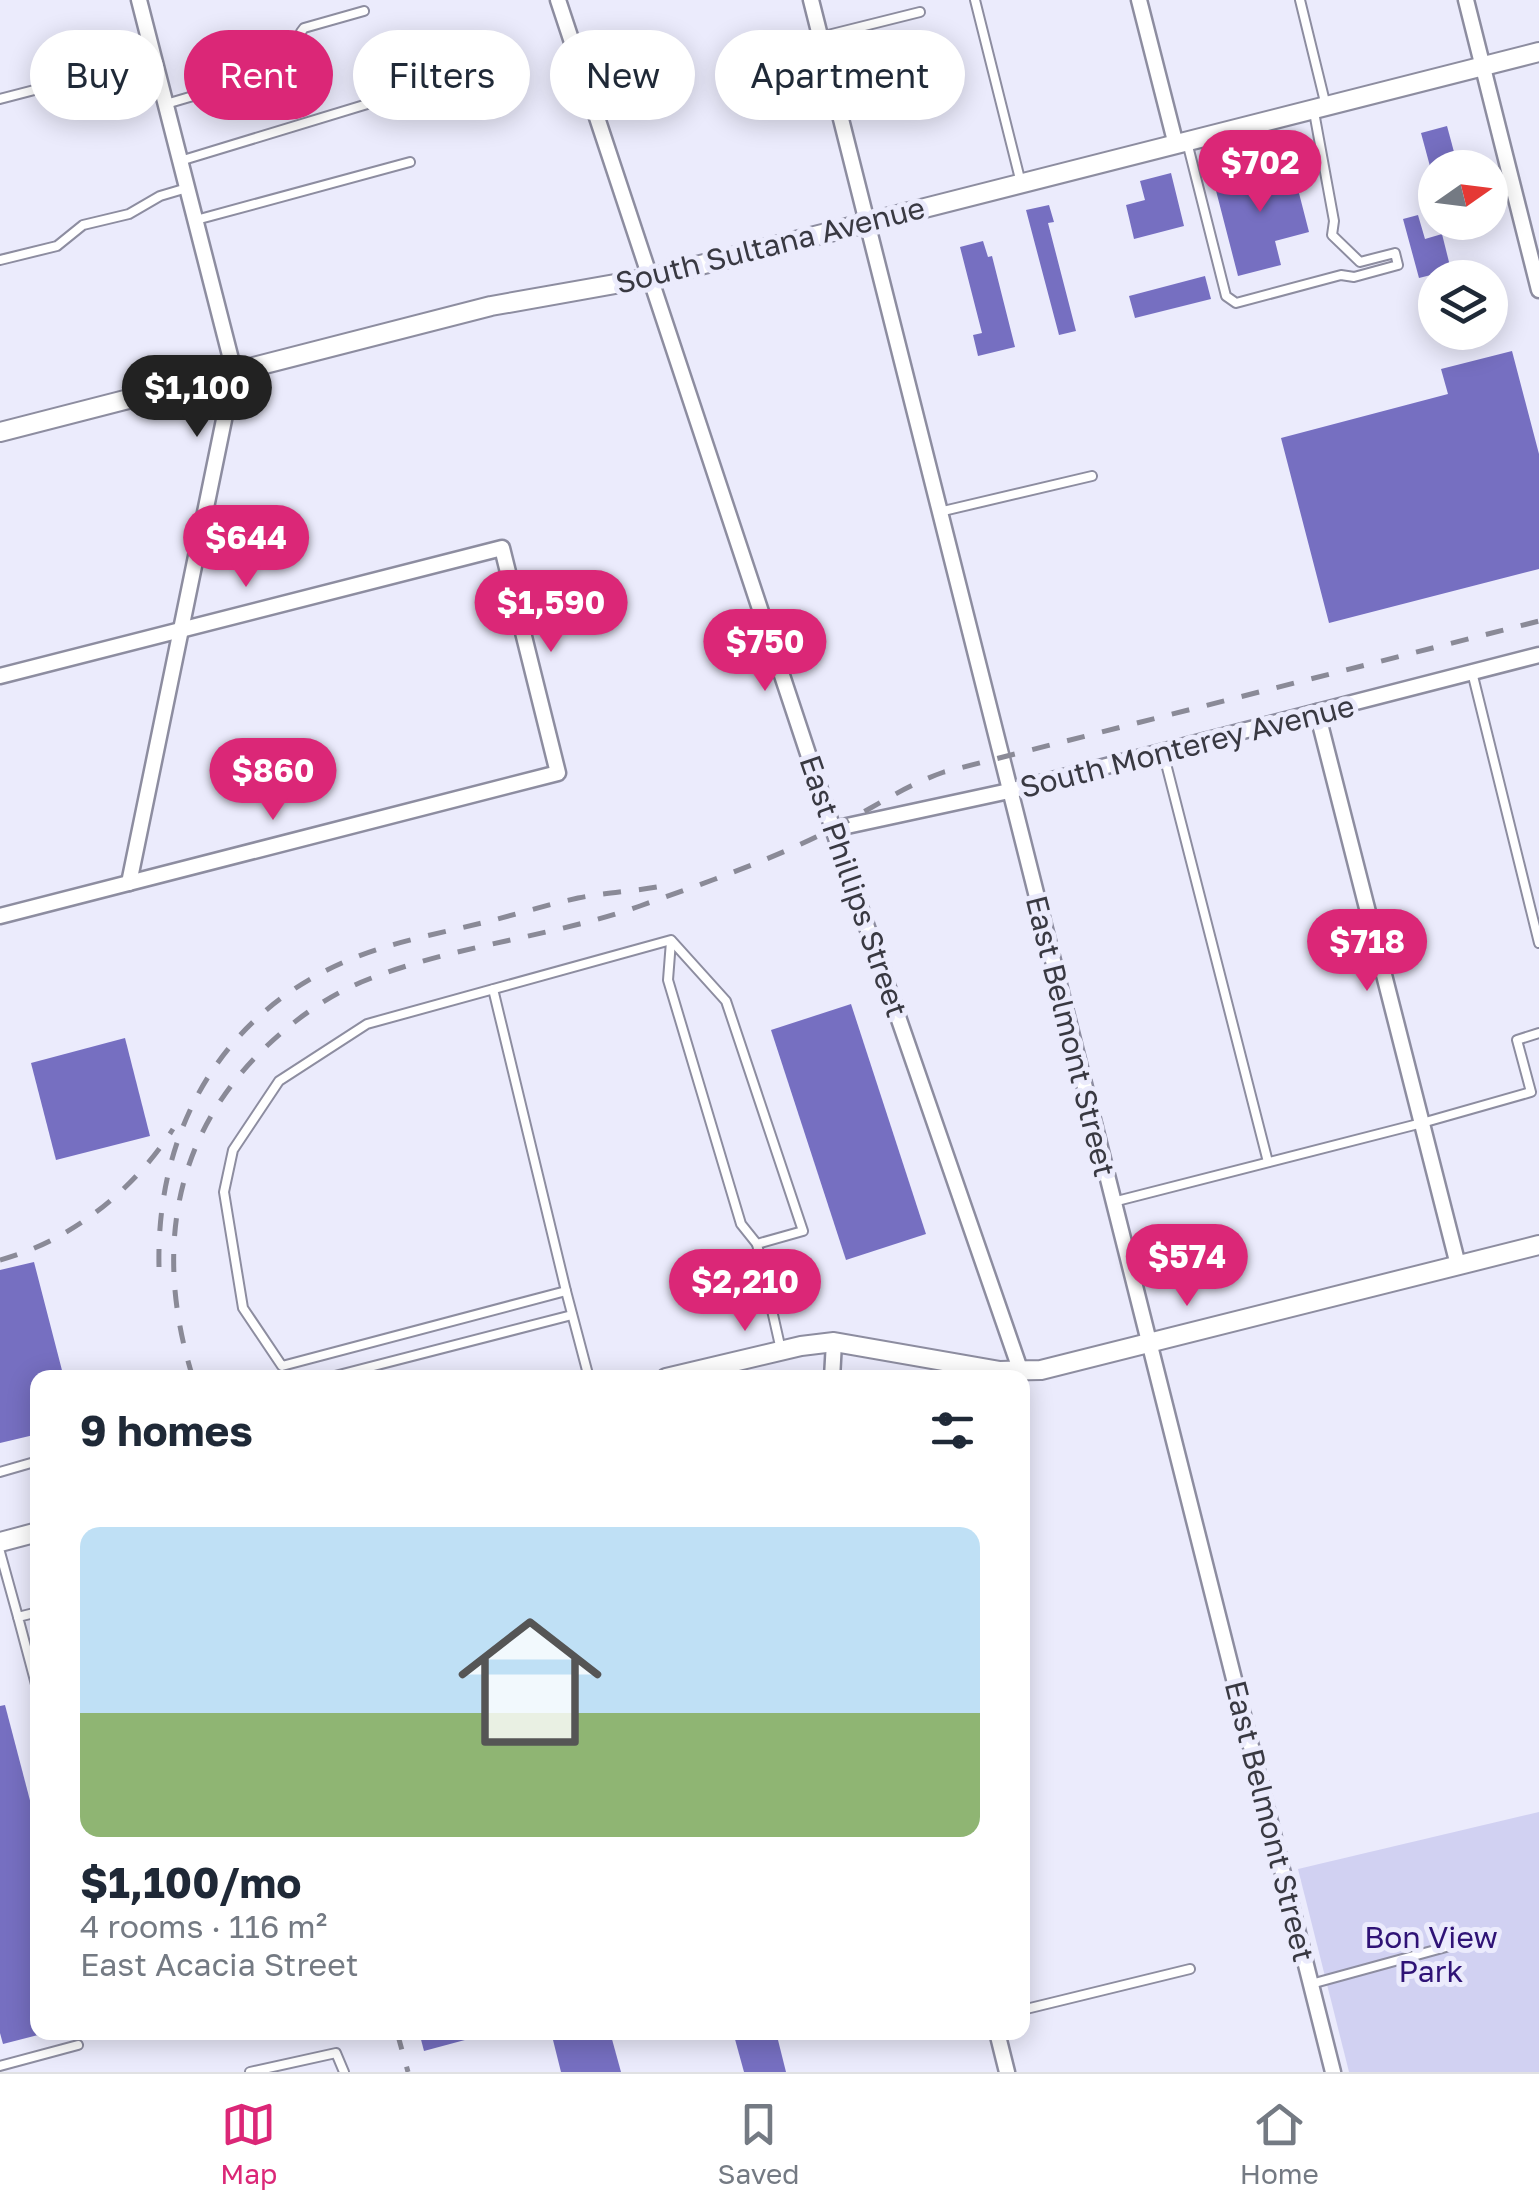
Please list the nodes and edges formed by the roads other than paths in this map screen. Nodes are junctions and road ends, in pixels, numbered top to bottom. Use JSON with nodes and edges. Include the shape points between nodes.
{"nodes":[{"id":1,"x":139,"y":0,"type":"edge"},
{"id":2,"x":558,"y":0,"type":"edge"},
{"id":3,"x":811,"y":0,"type":"edge"},
{"id":4,"x":974,"y":0,"type":"edge"},
{"id":5,"x":1139,"y":0,"type":"edge"},
{"id":6,"x":1300,"y":0,"type":"edge"},
{"id":7,"x":1466,"y":0,"type":"edge"},
{"id":8,"x":364,"y":12,"type":"dead end"},
{"id":9,"x":920,"y":12,"type":"dead end"},
{"id":10,"x":147,"y":30,"type":"edge"},
{"id":11,"x":818,"y":30,"type":"edge"},
{"id":12,"x":845,"y":30,"type":"edge"},
{"id":13,"x":1539,"y":52,"type":"edge"},
{"id":14,"x":1482,"y":66,"type":"junction"},
{"id":15,"x":30,"y":91,"type":"edge"},
{"id":16,"x":164,"y":96,"type":"edge"},
{"id":17,"x":0,"y":99,"type":"edge"},
{"id":18,"x":166,"y":104,"type":"junction"},
{"id":19,"x":353,"y":108,"type":"edge"},
{"id":20,"x":1319,"y":108,"type":"junction"},
{"id":21,"x":842,"y":120,"type":"edge"},
{"id":22,"x":1181,"y":143,"type":"junction"},
{"id":23,"x":180,"y":160,"type":"junction"},
{"id":24,"x":410,"y":162,"type":"dead end"},
{"id":25,"x":1021,"y":183,"type":"junction"},
{"id":26,"x":187,"y":188,"type":"junction"},
{"id":27,"x":196,"y":220,"type":"junction"},
{"id":28,"x":868,"y":222,"type":"junction"},
{"id":29,"x":0,"y":260,"type":"edge"},
{"id":30,"x":648,"y":278,"type":"junction"},
{"id":31,"x":1539,"y":290,"type":"edge"},
{"id":32,"x":234,"y":371,"type":"junction"},
{"id":33,"x":0,"y":432,"type":"edge"},
{"id":34,"x":1092,"y":476,"type":"dead end"},
{"id":35,"x":939,"y":512,"type":"junction"},
{"id":36,"x":180,"y":630,"type":"junction"},
{"id":37,"x":1539,"y":655,"type":"edge"},
{"id":38,"x":1472,"y":672,"type":"junction"},
{"id":39,"x":0,"y":676,"type":"edge"},
{"id":40,"x":1318,"y":712,"type":"junction"},
{"id":41,"x":1163,"y":752,"type":"junction"},
{"id":42,"x":1010,"y":792,"type":"junction"},
{"id":43,"x":833,"y":829,"type":"junction"},
{"id":44,"x":129,"y":883,"type":"junction"},
{"id":45,"x":0,"y":916,"type":"edge"},
{"id":46,"x":671,"y":940,"type":"junction"},
{"id":47,"x":1539,"y":943,"type":"edge"},
{"id":48,"x":493,"y":989,"type":"junction"},
{"id":49,"x":1539,"y":1032,"type":"edge"},
{"id":50,"x":1422,"y":1123,"type":"junction"},
{"id":51,"x":1268,"y":1162,"type":"junction"},
{"id":52,"x":1113,"y":1202,"type":"junction"},
{"id":53,"x":757,"y":1244,"type":"junction"},
{"id":54,"x":1539,"y":1245,"type":"edge"},
{"id":55,"x":1458,"y":1265,"type":"junction"},
{"id":56,"x":566,"y":1291,"type":"junction"},
{"id":57,"x":572,"y":1315,"type":"junction"},
{"id":58,"x":834,"y":1342,"type":"junction"},
{"id":59,"x":1149,"y":1343,"type":"junction"},
{"id":60,"x":782,"y":1350,"type":"junction"},
{"id":61,"x":282,"y":1366,"type":"junction"},
{"id":62,"x":284,"y":1370,"type":"edge"},
{"id":63,"x":358,"y":1370,"type":"edge"},
{"id":64,"x":587,"y":1370,"type":"edge"},
{"id":65,"x":699,"y":1370,"type":"edge"},
{"id":66,"x":832,"y":1370,"type":"edge"},
{"id":67,"x":1009,"y":1370,"type":"edge"},
{"id":68,"x":1020,"y":1370,"type":"edge"},
{"id":69,"x":1030,"y":1371,"type":"edge"},
{"id":70,"x":30,"y":1463,"type":"edge"},
{"id":71,"x":0,"y":1472,"type":"edge"},
{"id":72,"x":30,"y":1534,"type":"edge"},
{"id":73,"x":0,"y":1542,"type":"edge"},
{"id":74,"x":0,"y":1552,"type":"edge"},
{"id":75,"x":30,"y":1614,"type":"edge"},
{"id":76,"x":18,"y":1617,"type":"junction"},
{"id":77,"x":30,"y":1662,"type":"edge"},
{"id":78,"x":1468,"y":1941,"type":"dead end"},
{"id":79,"x":1190,"y":1969,"type":"dead end"},
{"id":80,"x":1311,"y":1984,"type":"junction"},
{"id":81,"x":1030,"y":2008,"type":"edge"},
{"id":82,"x":999,"y":2040,"type":"edge"},
{"id":83,"x":78,"y":2045,"type":"dead end"},
{"id":84,"x":0,"y":2066,"type":"edge"},
{"id":85,"x":250,"y":2072,"type":"edge"},
{"id":86,"x":344,"y":2072,"type":"edge"},
{"id":87,"x":1007,"y":2072,"type":"edge"},
{"id":88,"x":1333,"y":2072,"type":"edge"}],
"edges":[{"from":1,"to":10,"type":"street"},
{"from":2,"to":30,"type":"street","name":"East Phillips Street"},
{"from":3,"to":11,"type":"street","name":"East Belmont Street"},
{"from":4,"to":25,"type":"lane"},
{"from":5,"to":22,"type":"street"},
{"from":6,"to":20,"type":"lane"},
{"from":7,"to":14,"type":"street"},
{"from":8,"to":18,"type":"lane","via":[[304,28],[295,66]]},
{"from":9,"to":12,"type":"lane"},
{"from":13,"to":14,"type":"street","name":"South Sultana Avenue"},
{"from":14,"to":20,"type":"street","name":"South Sultana Avenue"},
{"from":14,"to":31,"type":"street"},
{"from":15,"to":17,"type":"lane"},
{"from":16,"to":18,"type":"street"},
{"from":18,"to":23,"type":"street"},
{"from":19,"to":23,"type":"lane"},
{"from":20,"to":22,"type":"street","name":"South Sultana Avenue"},
{"from":20,"to":22,"type":"lane","via":[[1332,235],[1360,262],[1395,254],[1398,265],[1236,303],[1226,296]]},
{"from":21,"to":28,"type":"street","name":"East Belmont Street"},
{"from":22,"to":25,"type":"street","name":"South Sultana Avenue"},
{"from":23,"to":26,"type":"street"},
{"from":24,"to":27,"type":"lane"},
{"from":25,"to":28,"type":"street","name":"South Sultana Avenue"},
{"from":26,"to":27,"type":"street"},
{"from":26,"to":29,"type":"lane","via":[[129,214],[82,225],[57,246]]},
{"from":27,"to":32,"type":"street"},
{"from":28,"to":30,"type":"street","name":"South Sultana Avenue"},
{"from":28,"to":35,"type":"street","name":"East Belmont Street"},
{"from":30,"to":32,"type":"street","name":"South Sultana Avenue","via":[[491,306]]},
{"from":30,"to":43,"type":"street","name":"East Phillips Street"},
{"from":32,"to":33,"type":"street","name":"South Sultana Avenue"},
{"from":32,"to":36,"type":"street"},
{"from":34,"to":35,"type":"lane"},
{"from":35,"to":42,"type":"street","name":"East Belmont Street"},
{"from":36,"to":39,"type":"street"},
{"from":36,"to":44,"type":"street"},
{"from":36,"to":44,"type":"street","via":[[502,548],[558,773]]},
{"from":37,"to":38,"type":"street","name":"South Monterey Avenue"},
{"from":38,"to":40,"type":"street","name":"South Monterey Avenue"},
{"from":38,"to":47,"type":"lane"},
{"from":40,"to":41,"type":"street","name":"South Monterey Avenue"},
{"from":40,"to":50,"type":"street"},
{"from":41,"to":42,"type":"street","name":"South Monterey Avenue"},
{"from":41,"to":51,"type":"lane"},
{"from":42,"to":43,"type":"street","name":"South Monterey Avenue"},
{"from":42,"to":52,"type":"street","name":"East Belmont Street"},
{"from":43,"to":68,"type":"street","name":"East Phillips Street"},
{"from":44,"to":45,"type":"street"},
{"from":46,"to":48,"type":"lane"},
{"from":46,"to":53,"type":"lane","via":[[668,980],[740,1224]]},
{"from":46,"to":53,"type":"lane","via":[[726,1002],[803,1231]]},
{"from":48,"to":56,"type":"lane"},
{"from":48,"to":61,"type":"lane","via":[[366,1024],[279,1081],[233,1150],[224,1192],[243,1308]]},
{"from":49,"to":50,"type":"lane","via":[[1517,1040],[1531,1092]]},
{"from":50,"to":51,"type":"lane"},
{"from":50,"to":55,"type":"street"},
{"from":51,"to":52,"type":"lane"},
{"from":52,"to":59,"type":"street","name":"East Belmont Street"},
{"from":53,"to":60,"type":"lane"},
{"from":54,"to":55,"type":"street"},
{"from":55,"to":59,"type":"street"},
{"from":56,"to":57,"type":"lane"},
{"from":56,"to":61,"type":"lane"},
{"from":57,"to":63,"type":"lane"},
{"from":57,"to":64,"type":"lane"},
{"from":58,"to":60,"type":"street"},
{"from":58,"to":66,"type":"street"},
{"from":58,"to":67,"type":"street"},
{"from":59,"to":69,"type":"street"},
{"from":59,"to":80,"type":"street","name":"East Belmont Street"},
{"from":60,"to":65,"type":"street"},
{"from":61,"to":62,"type":"lane"},
{"from":70,"to":71,"type":"lane"},
{"from":72,"to":73,"type":"street"},
{"from":74,"to":76,"type":"lane"},
{"from":75,"to":76,"type":"lane"},
{"from":76,"to":77,"type":"lane"},
{"from":78,"to":80,"type":"lane"},
{"from":79,"to":81,"type":"lane"},
{"from":80,"to":88,"type":"street","name":"East Belmont Street"},
{"from":82,"to":87,"type":"street"},
{"from":83,"to":84,"type":"lane"},
{"from":85,"to":86,"type":"lane","via":[[336,2053]]}]}
